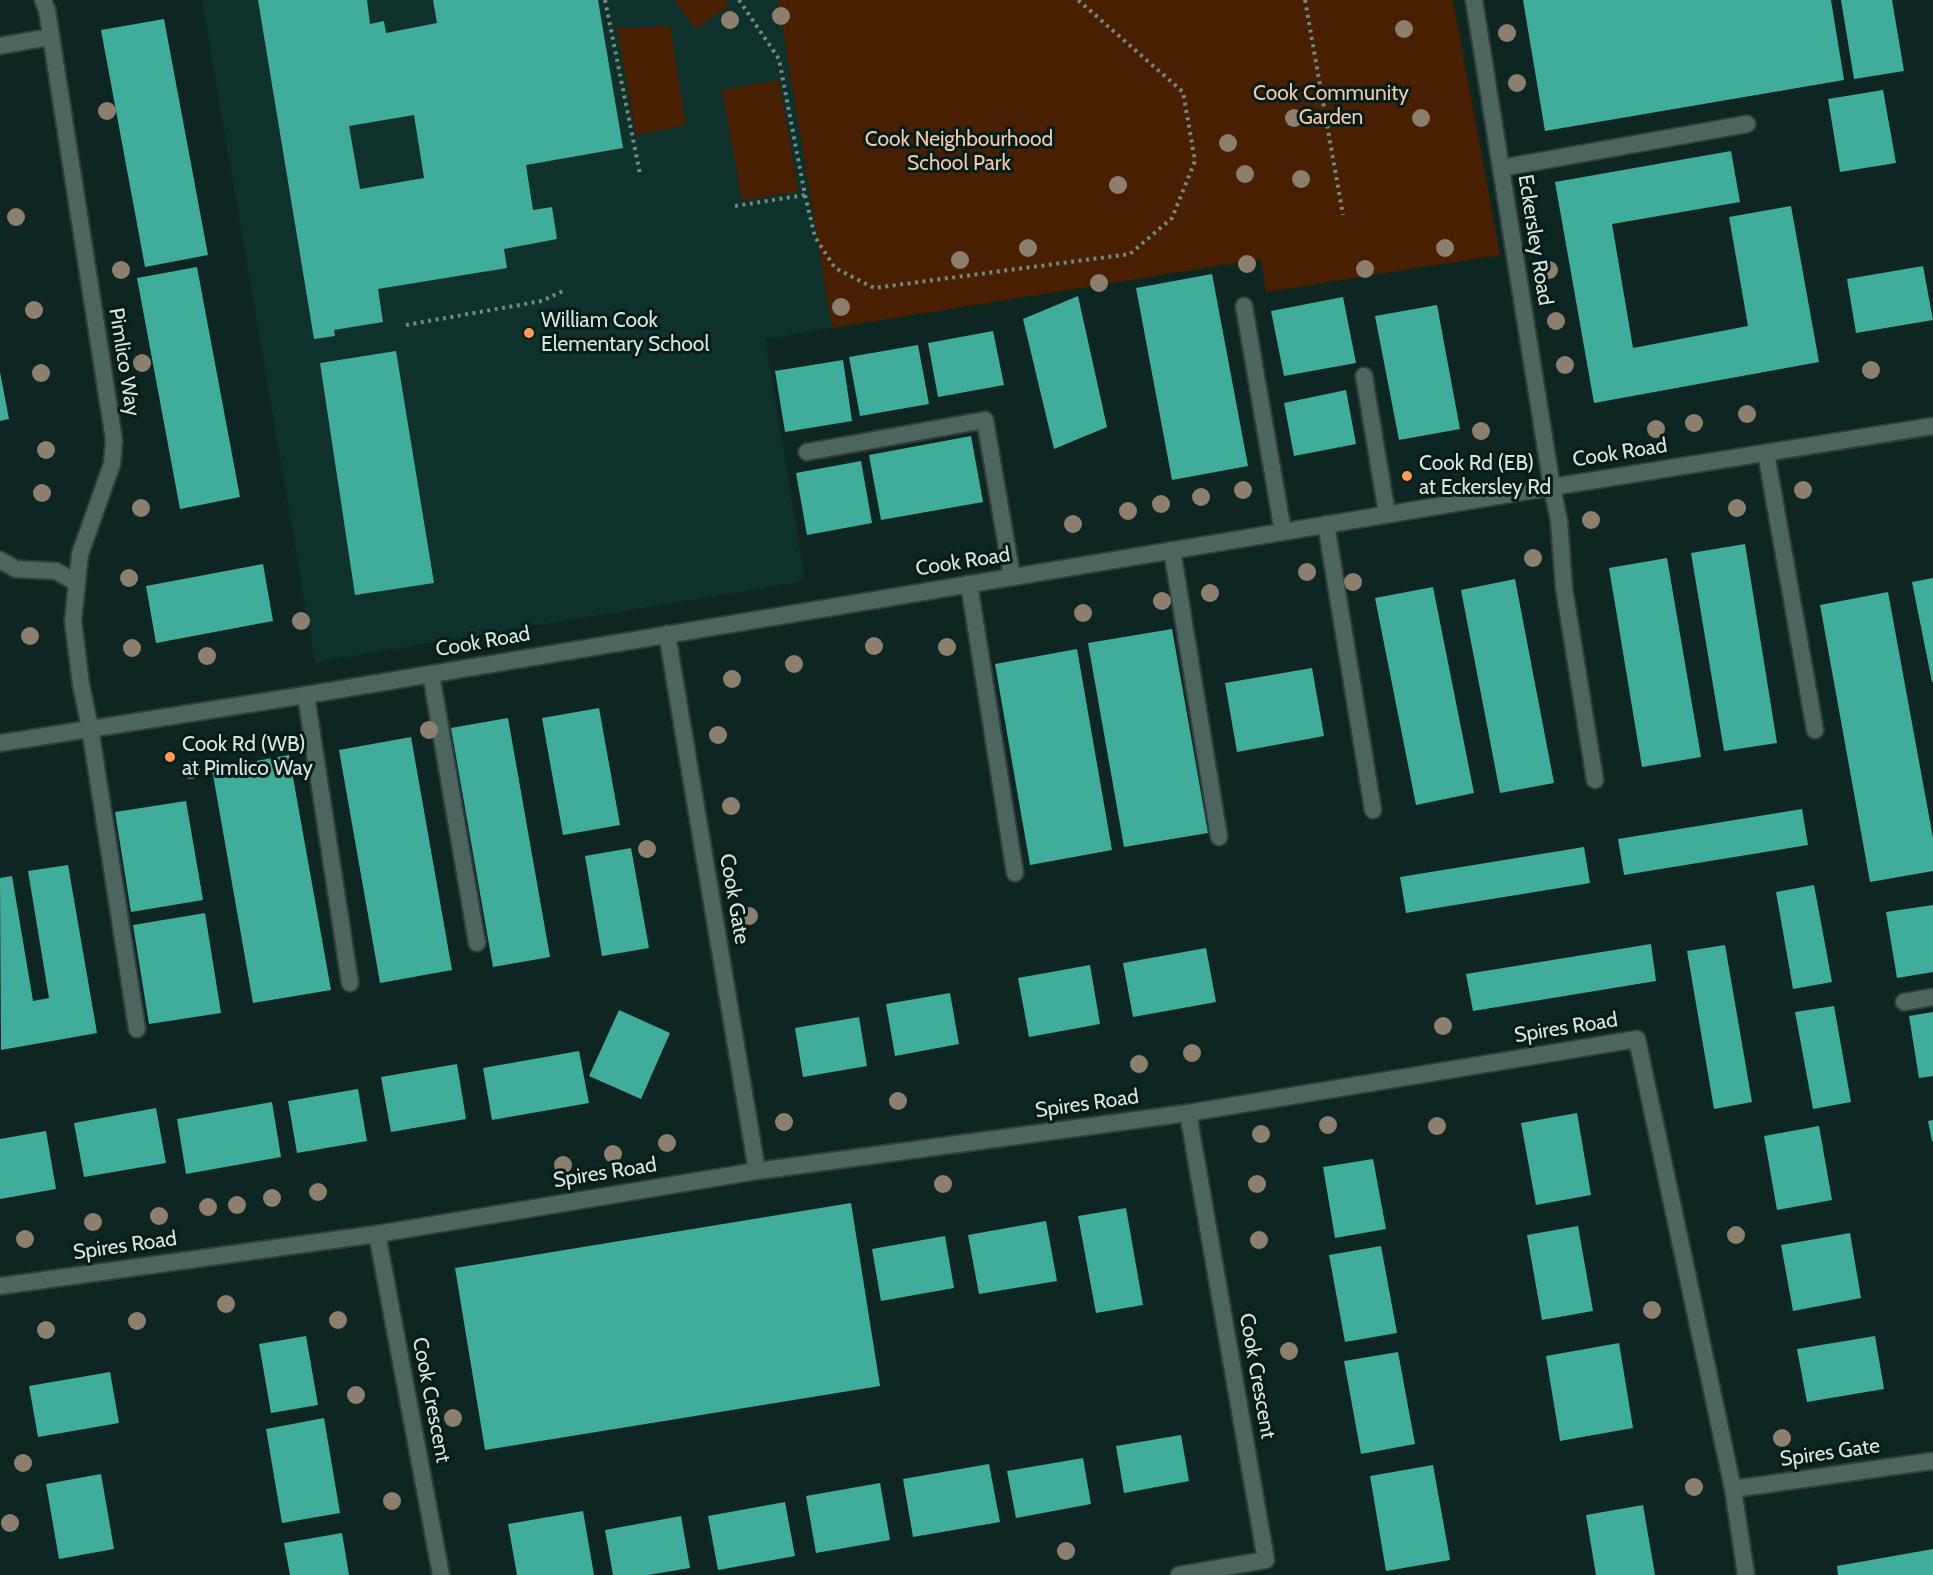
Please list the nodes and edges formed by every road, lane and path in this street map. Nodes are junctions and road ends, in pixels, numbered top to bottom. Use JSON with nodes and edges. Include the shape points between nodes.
{"nodes":[{"id":1,"x":43,"y":0,"type":"edge"},
{"id":2,"x":605,"y":0,"type":"edge"},
{"id":3,"x":739,"y":0,"type":"edge"},
{"id":4,"x":1078,"y":0,"type":"edge"},
{"id":5,"x":1305,"y":0,"type":"edge"},
{"id":6,"x":1474,"y":0,"type":"edge"},
{"id":7,"x":50,"y":38,"type":"junction"},
{"id":8,"x":0,"y":46,"type":"edge"},
{"id":9,"x":1747,"y":124,"type":"dead end"},
{"id":10,"x":1501,"y":168,"type":"junction"},
{"id":11,"x":640,"y":174,"type":"dead end"},
{"id":12,"x":805,"y":195,"type":"junction"},
{"id":13,"x":735,"y":206,"type":"dead end"},
{"id":14,"x":1344,"y":214,"type":"dead end"},
{"id":15,"x":563,"y":291,"type":"dead end"},
{"id":16,"x":1244,"y":306,"type":"dead end"},
{"id":17,"x":405,"y":325,"type":"dead end"},
{"id":18,"x":1364,"y":376,"type":"dead end"},
{"id":19,"x":1933,"y":426,"type":"edge"},
{"id":20,"x":807,"y":452,"type":"dead end"},
{"id":21,"x":1766,"y":453,"type":"junction"},
{"id":22,"x":1552,"y":487,"type":"junction"},
{"id":23,"x":1387,"y":514,"type":"junction"},
{"id":24,"x":1326,"y":524,"type":"junction"},
{"id":25,"x":1283,"y":531,"type":"junction"},
{"id":26,"x":1172,"y":550,"type":"junction"},
{"id":27,"x":0,"y":560,"type":"edge"},
{"id":28,"x":1012,"y":577,"type":"junction"},
{"id":29,"x":77,"y":583,"type":"junction"},
{"id":30,"x":969,"y":584,"type":"junction"},
{"id":31,"x":667,"y":634,"type":"junction"},
{"id":32,"x":432,"y":674,"type":"junction"},
{"id":33,"x":306,"y":694,"type":"junction"},
{"id":34,"x":90,"y":728,"type":"junction"},
{"id":35,"x":1815,"y":730,"type":"dead end"},
{"id":36,"x":0,"y":743,"type":"edge"},
{"id":37,"x":1595,"y":780,"type":"dead end"},
{"id":38,"x":1373,"y":810,"type":"dead end"},
{"id":39,"x":1219,"y":837,"type":"dead end"},
{"id":40,"x":1015,"y":873,"type":"dead end"},
{"id":41,"x":477,"y":943,"type":"dead end"},
{"id":42,"x":350,"y":983,"type":"dead end"},
{"id":43,"x":1933,"y":998,"type":"edge"},
{"id":44,"x":1904,"y":1002,"type":"dead end"},
{"id":45,"x":137,"y":1029,"type":"dead end"},
{"id":46,"x":1188,"y":1113,"type":"junction"},
{"id":47,"x":757,"y":1171,"type":"junction"},
{"id":48,"x":377,"y":1234,"type":"junction"},
{"id":49,"x":0,"y":1286,"type":"edge"},
{"id":50,"x":1933,"y":1461,"type":"edge"},
{"id":51,"x":1733,"y":1489,"type":"junction"},
{"id":52,"x":441,"y":1575,"type":"edge"},
{"id":53,"x":1179,"y":1575,"type":"edge"},
{"id":54,"x":1746,"y":1575,"type":"edge"}],
"edges":[{"from":1,"to":7,"type":"street","name":"Pimlico Way"},
{"from":2,"to":11,"type":"path"},
{"from":3,"to":12,"type":"path","via":[[779,59]]},
{"from":4,"to":12,"type":"path","via":[[1183,92],[1195,161],[1172,218],[1130,254],[874,288],[835,268],[815,237]]},
{"from":5,"to":14,"type":"path"},
{"from":6,"to":10,"type":"street","name":"Eckersley Road"},
{"from":7,"to":8,"type":"street"},
{"from":7,"to":29,"type":"street","name":"Pimlico Way","via":[[114,440],[112,464],[80,554]]},
{"from":9,"to":10,"type":"street"},
{"from":10,"to":22,"type":"street","name":"Eckersley Road"},
{"from":12,"to":13,"type":"path"},
{"from":15,"to":17,"type":"path","via":[[542,301]]},
{"from":16,"to":25,"type":"street"},
{"from":18,"to":23,"type":"street"},
{"from":19,"to":21,"type":"street","name":"Cook Road"},
{"from":20,"to":28,"type":"street","via":[[985,420]]},
{"from":21,"to":22,"type":"street","name":"Cook Road"},
{"from":21,"to":35,"type":"street"},
{"from":22,"to":23,"type":"street","name":"Cook Road"},
{"from":22,"to":37,"type":"street","name":"Eckersley Road"},
{"from":23,"to":24,"type":"street","name":"Cook Road"},
{"from":24,"to":25,"type":"street","name":"Cook Road"},
{"from":24,"to":38,"type":"street"},
{"from":25,"to":26,"type":"street","name":"Cook Road"},
{"from":26,"to":28,"type":"street","name":"Cook Road"},
{"from":26,"to":39,"type":"street"},
{"from":27,"to":29,"type":"street","via":[[16,569],[56,571]]},
{"from":28,"to":30,"type":"street","name":"Cook Road"},
{"from":29,"to":34,"type":"street","name":"Pimlico Way","via":[[73,621]]},
{"from":30,"to":31,"type":"street","name":"Cook Road"},
{"from":30,"to":40,"type":"street"},
{"from":31,"to":32,"type":"street","name":"Cook Road"},
{"from":31,"to":47,"type":"street","name":"Cook Gate"},
{"from":32,"to":33,"type":"street","name":"Cook Road"},
{"from":32,"to":41,"type":"street"},
{"from":33,"to":34,"type":"street","name":"Cook Road"},
{"from":33,"to":42,"type":"street"},
{"from":34,"to":36,"type":"street","name":"Cook Road"},
{"from":34,"to":45,"type":"street","name":"Pimlico Way"},
{"from":43,"to":44,"type":"street"},
{"from":46,"to":47,"type":"street","name":"Spires Road"},
{"from":46,"to":51,"type":"street","name":"Spires Road","via":[[1637,1039]]},
{"from":46,"to":53,"type":"street","name":"Cook Crescent","via":[[1266,1560]]},
{"from":47,"to":48,"type":"street","name":"Spires Road"},
{"from":48,"to":49,"type":"street","name":"Spires Road"},
{"from":48,"to":52,"type":"street","name":"Cook Crescent"},
{"from":50,"to":51,"type":"street","name":"Spires Gate"},
{"from":51,"to":54,"type":"street","name":"Spires Road"}]}
